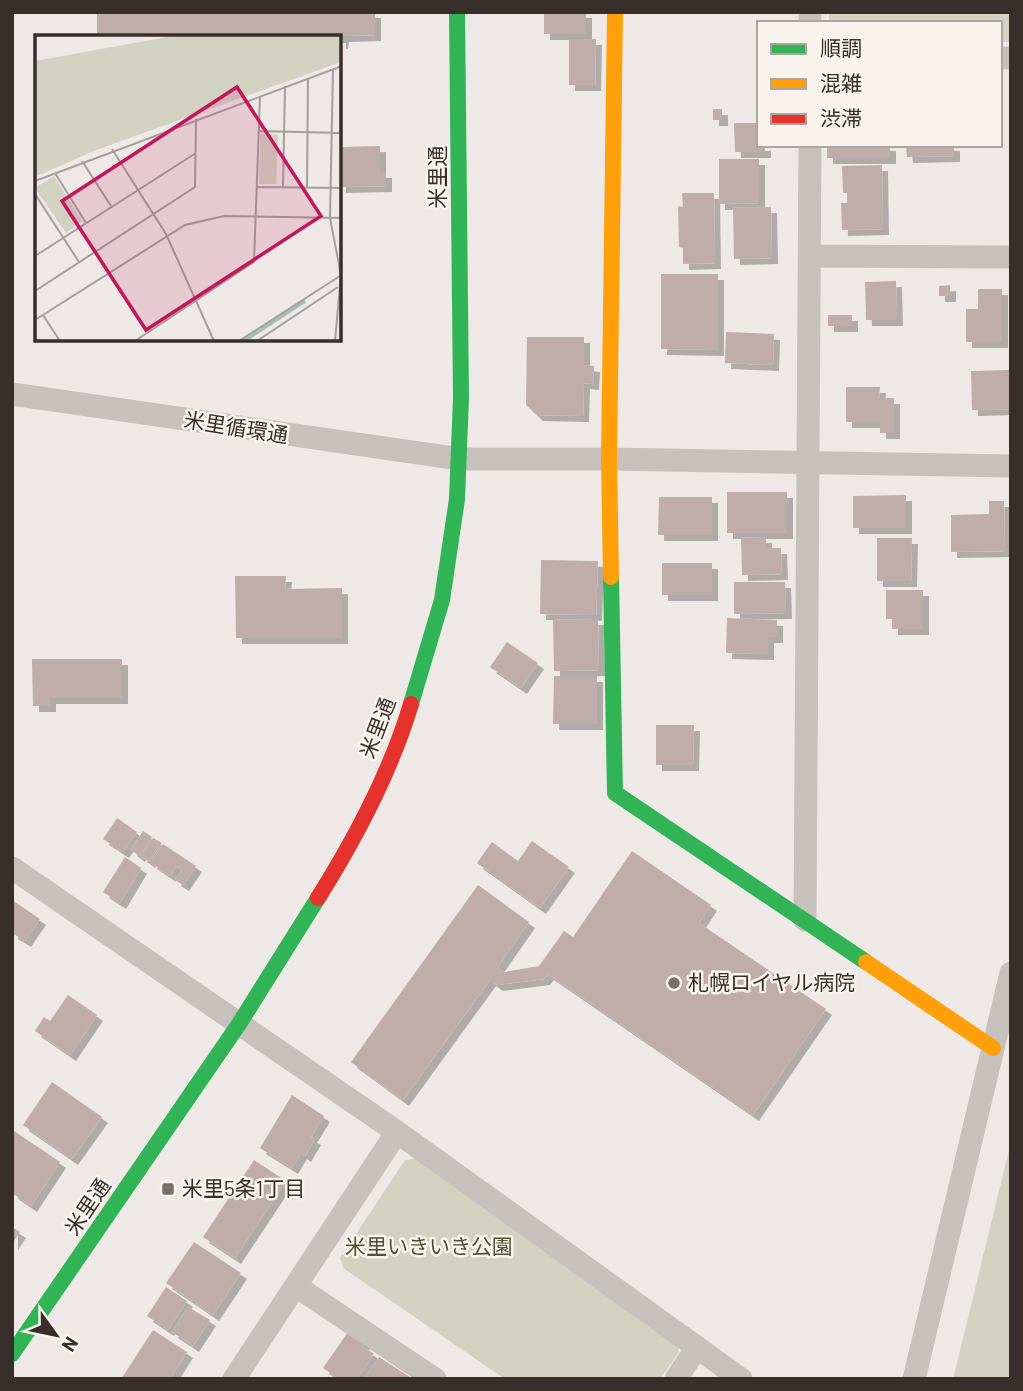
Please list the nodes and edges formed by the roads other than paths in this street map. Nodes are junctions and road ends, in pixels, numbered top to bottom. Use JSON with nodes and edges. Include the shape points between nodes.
{"nodes":[{"id":1,"x":457,"y":12,"type":"edge"},
{"id":2,"x":615,"y":12,"type":"edge"},
{"id":3,"x":810,"y":147,"type":"edge"},
{"id":4,"x":811,"y":256,"type":"junction"},
{"id":5,"x":1011,"y":257,"type":"edge"},
{"id":6,"x":12,"y":394,"type":"edge"},
{"id":7,"x":460,"y":459,"type":"junction"},
{"id":8,"x":609,"y":459,"type":"junction"},
{"id":9,"x":808,"y":462,"type":"junction"},
{"id":10,"x":1011,"y":466,"type":"edge"},
{"id":11,"x":12,"y":868,"type":"edge"},
{"id":12,"x":805,"y":920,"type":"junction"},
{"id":13,"x":1011,"y":973,"type":"edge"},
{"id":14,"x":239,"y":1024,"type":"junction"},
{"id":15,"x":993,"y":1048,"type":"junction"},
{"id":16,"x":397,"y":1132,"type":"junction"},
{"id":17,"x":296,"y":1286,"type":"junction"},
{"id":18,"x":697,"y":1347,"type":"junction"},
{"id":19,"x":12,"y":1354,"type":"edge"},
{"id":20,"x":234,"y":1379,"type":"edge"},
{"id":21,"x":435,"y":1379,"type":"edge"},
{"id":22,"x":676,"y":1379,"type":"edge"},
{"id":23,"x":741,"y":1379,"type":"edge"},
{"id":24,"x":914,"y":1379,"type":"edge"}],
"edges":[{"from":1,"to":7,"type":"street","name":"米里通"},
{"from":2,"to":8,"type":"street"},
{"from":3,"to":4,"type":"street"},
{"from":4,"to":5,"type":"street"},
{"from":4,"to":9,"type":"street"},
{"from":6,"to":7,"type":"street","name":"米里循環通"},
{"from":7,"to":8,"type":"street","name":"米里循環通"},
{"from":7,"to":14,"type":"street","name":"米里通","via":[[442,600],[403,732],[348,851]]},
{"from":8,"to":9,"type":"street","name":"米里循環通"},
{"from":8,"to":12,"type":"street","via":[[615,793]]},
{"from":9,"to":10,"type":"street","name":"米里循環通"},
{"from":9,"to":12,"type":"street"},
{"from":11,"to":14,"type":"street"},
{"from":12,"to":15,"type":"street"},
{"from":13,"to":15,"type":"street"},
{"from":14,"to":16,"type":"street"},
{"from":14,"to":19,"type":"street","name":"米里通"},
{"from":15,"to":24,"type":"street"},
{"from":16,"to":17,"type":"street"},
{"from":16,"to":18,"type":"street"},
{"from":17,"to":20,"type":"street"},
{"from":17,"to":21,"type":"street"},
{"from":18,"to":22,"type":"street"},
{"from":18,"to":23,"type":"street"}]}
